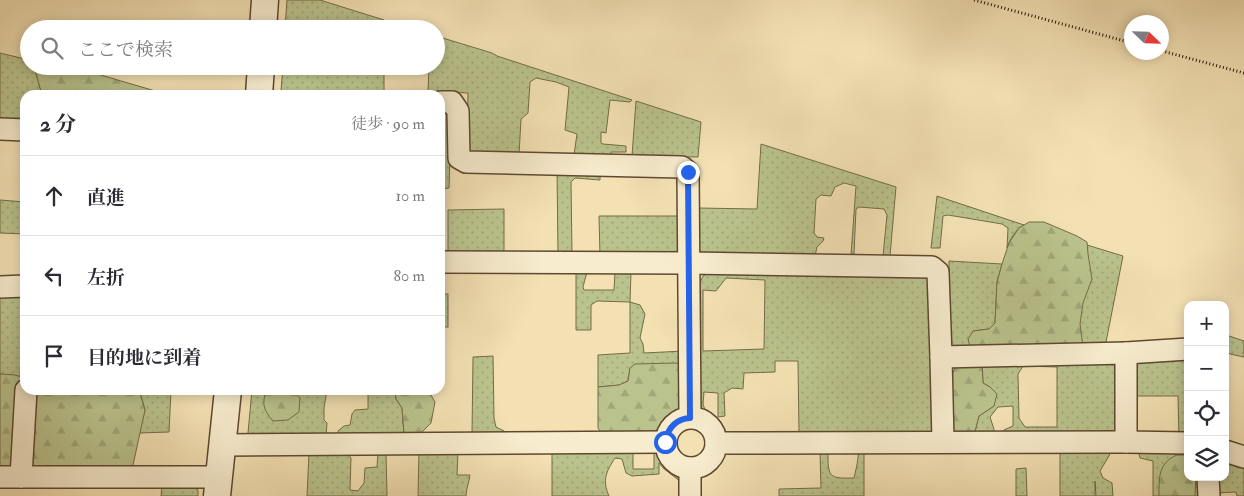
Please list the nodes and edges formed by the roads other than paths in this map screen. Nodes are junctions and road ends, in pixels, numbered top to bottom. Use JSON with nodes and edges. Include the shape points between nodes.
{"nodes":[{"id":1,"x":265,"y":0,"type":"edge"},
{"id":2,"x":264,"y":20,"type":"edge"},
{"id":3,"x":260,"y":75,"type":"edge"},
{"id":4,"x":259,"y":90,"type":"edge"},
{"id":5,"x":445,"y":102,"type":"edge"},
{"id":6,"x":0,"y":129,"type":"edge"},
{"id":7,"x":20,"y":130,"type":"edge"},
{"id":8,"x":445,"y":262,"type":"edge"},
{"id":9,"x":689,"y":263,"type":"junction"},
{"id":10,"x":20,"y":286,"type":"edge"},
{"id":11,"x":0,"y":287,"type":"edge"},
{"id":12,"x":1184,"y":349,"type":"edge"},
{"id":13,"x":1126,"y":353,"type":"junction"},
{"id":14,"x":941,"y":357,"type":"junction"},
{"id":15,"x":25,"y":395,"type":"edge"},
{"id":16,"x":227,"y":395,"type":"edge"},
{"id":17,"x":690,"y":418,"type":"junction"},
{"id":18,"x":665,"y":442,"type":"junction"},
{"id":19,"x":943,"y":442,"type":"junction"},
{"id":20,"x":1126,"y":442,"type":"junction"},
{"id":21,"x":716,"y":443,"type":"junction"},
{"id":22,"x":1184,"y":443,"type":"edge"},
{"id":23,"x":222,"y":445,"type":"junction"},
{"id":24,"x":1229,"y":452,"type":"edge"},
{"id":25,"x":1244,"y":457,"type":"edge"},
{"id":26,"x":690,"y":468,"type":"junction"},
{"id":27,"x":10,"y":477,"type":"edge"},
{"id":28,"x":1208,"y":481,"type":"edge"},
{"id":29,"x":218,"y":486,"type":"edge"},
{"id":30,"x":690,"y":496,"type":"edge"},
{"id":31,"x":1209,"y":496,"type":"edge"}],
"edges":[{"from":1,"to":2,"type":"street"},
{"from":3,"to":4,"type":"street"},
{"from":5,"to":9,"type":"street","via":[[452,102],[458,110],[460,158],[466,162],[682,167],[688,172]]},
{"from":6,"to":7,"type":"street"},
{"from":8,"to":9,"type":"street"},
{"from":9,"to":14,"type":"street","via":[[932,267],[938,272]]},
{"from":9,"to":17,"type":"street"},
{"from":10,"to":11,"type":"street"},
{"from":12,"to":13,"type":"street"},
{"from":13,"to":14,"type":"street"},
{"from":13,"to":20,"type":"street"},
{"from":14,"to":19,"type":"street"},
{"from":15,"to":27,"type":"street"},
{"from":16,"to":23,"type":"street"},
{"from":17,"to":18,"type":"street","via":[[678,420],[671,426]]},
{"from":17,"to":21,"type":"street","via":[[704,420],[710,426]]},
{"from":18,"to":23,"type":"street"},
{"from":18,"to":26,"type":"street","via":[[666,450],[675,463]]},
{"from":19,"to":20,"type":"street"},
{"from":19,"to":21,"type":"street"},
{"from":20,"to":22,"type":"street"},
{"from":21,"to":26,"type":"street","via":[[711,458],[698,467]]},
{"from":23,"to":29,"type":"street"},
{"from":24,"to":25,"type":"street"},
{"from":26,"to":30,"type":"street"},
{"from":27,"to":29,"type":"street"},
{"from":28,"to":31,"type":"street"}]}
